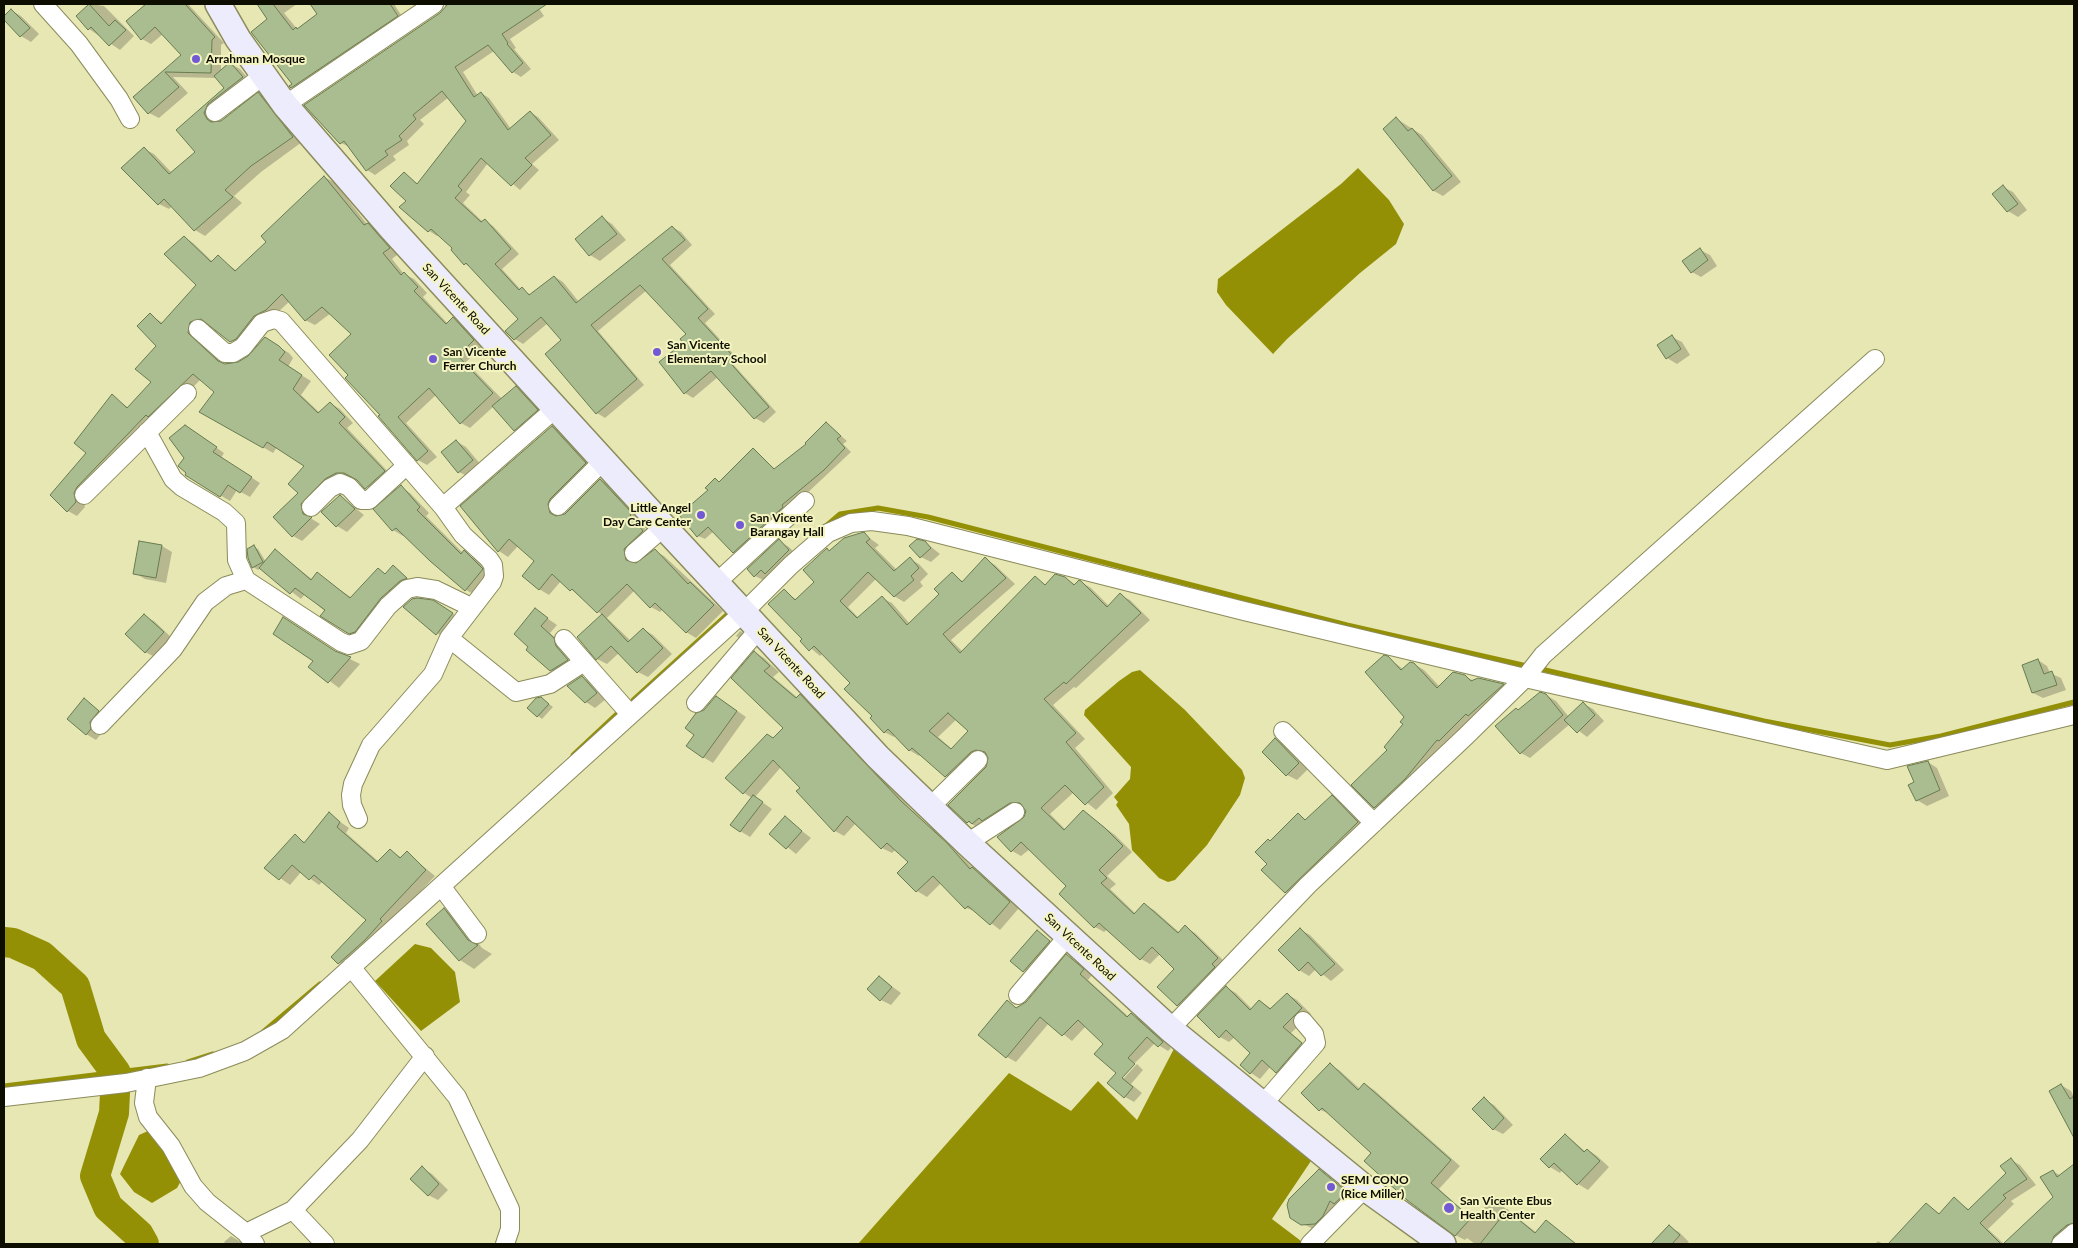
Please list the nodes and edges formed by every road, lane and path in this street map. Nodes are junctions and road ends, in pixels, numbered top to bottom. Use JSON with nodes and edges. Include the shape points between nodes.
{"nodes":[{"id":1,"x":43,"y":4,"type":"edge"},
{"id":2,"x":218,"y":4,"type":"edge"},
{"id":3,"x":434,"y":4,"type":"edge"},
{"id":4,"x":264,"y":75,"type":"junction"},
{"id":5,"x":285,"y":105,"type":"junction"},
{"id":6,"x":215,"y":112,"type":"dead end"},
{"id":7,"x":130,"y":119,"type":"dead end"},
{"id":8,"x":198,"y":329,"type":"dead end"},
{"id":9,"x":1875,"y":359,"type":"dead end"},
{"id":10,"x":187,"y":392,"type":"dead end"},
{"id":11,"x":556,"y":408,"type":"junction"},
{"id":12,"x":147,"y":432,"type":"junction"},
{"id":13,"x":603,"y":461,"type":"junction"},
{"id":14,"x":406,"y":465,"type":"junction"},
{"id":15,"x":84,"y":495,"type":"dead end"},
{"id":16,"x":805,"y":501,"type":"dead end"},
{"id":17,"x":558,"y":506,"type":"dead end"},
{"id":18,"x":311,"y":507,"type":"dead end"},
{"id":19,"x":443,"y":508,"type":"junction"},
{"id":20,"x":664,"y":527,"type":"junction"},
{"id":21,"x":634,"y":553,"type":"dead end"},
{"id":22,"x":246,"y":580,"type":"junction"},
{"id":23,"x":716,"y":583,"type":"junction"},
{"id":24,"x":472,"y":607,"type":"junction"},
{"id":25,"x":751,"y":621,"type":"junction"},
{"id":26,"x":450,"y":638,"type":"junction"},
{"id":27,"x":564,"y":639,"type":"dead end"},
{"id":28,"x":584,"y":662,"type":"junction"},
{"id":29,"x":1526,"y":678,"type":"junction"},
{"id":30,"x":696,"y":703,"type":"dead end"},
{"id":31,"x":630,"y":714,"type":"junction"},
{"id":32,"x":2074,"y":715,"type":"edge"},
{"id":33,"x":100,"y":725,"type":"dead end"},
{"id":34,"x":1283,"y":731,"type":"dead end"},
{"id":35,"x":978,"y":760,"type":"dead end"},
{"id":36,"x":930,"y":807,"type":"junction"},
{"id":37,"x":1015,"y":812,"type":"dead end"},
{"id":38,"x":358,"y":819,"type":"dead end"},
{"id":39,"x":1374,"y":823,"type":"junction"},
{"id":40,"x":967,"y":843,"type":"junction"},
{"id":41,"x":441,"y":886,"type":"junction"},
{"id":42,"x":477,"y":934,"type":"dead end"},
{"id":43,"x":1068,"y":936,"type":"junction"},
{"id":44,"x":351,"y":967,"type":"junction"},
{"id":45,"x":1018,"y":995,"type":"dead end"},
{"id":46,"x":1303,"y":1021,"type":"dead end"},
{"id":47,"x":1170,"y":1030,"type":"junction"},
{"id":48,"x":425,"y":1056,"type":"junction"},
{"id":49,"x":147,"y":1078,"type":"junction"},
{"id":50,"x":4,"y":1097,"type":"edge"},
{"id":51,"x":1263,"y":1104,"type":"junction"},
{"id":52,"x":1365,"y":1188,"type":"junction"},
{"id":53,"x":293,"y":1210,"type":"junction"},
{"id":54,"x":2074,"y":1232,"type":"edge"},
{"id":55,"x":250,"y":1238,"type":"edge"},
{"id":56,"x":325,"y":1244,"type":"edge"},
{"id":57,"x":505,"y":1244,"type":"edge"},
{"id":58,"x":1310,"y":1244,"type":"edge"},
{"id":59,"x":1443,"y":1244,"type":"edge"},
{"id":60,"x":2061,"y":1244,"type":"edge"}],
"edges":[{"from":1,"to":7,"type":"street","via":[[79,44]]},
{"from":2,"to":4,"type":"street","name":"San Vicente Road"},
{"from":3,"to":5,"type":"street"},
{"from":4,"to":5,"type":"street","name":"San Vicente Road"},
{"from":4,"to":6,"type":"street"},
{"from":5,"to":11,"type":"street","name":"San Vicente Road","via":[[392,229]]},
{"from":8,"to":14,"type":"street","via":[[225,352],[233,353],[244,347],[262,323],[274,319],[281,321]]},
{"from":9,"to":29,"type":"street","via":[[1543,655]]},
{"from":10,"to":12,"type":"street"},
{"from":11,"to":13,"type":"street","name":"San Vicente Road"},
{"from":11,"to":19,"type":"street"},
{"from":12,"to":15,"type":"street"},
{"from":12,"to":22,"type":"street","via":[[173,479],[236,523],[237,560]]},
{"from":13,"to":17,"type":"street"},
{"from":13,"to":20,"type":"street","name":"San Vicente Road"},
{"from":14,"to":18,"type":"street","via":[[369,500],[361,500],[349,487],[340,483],[330,488]]},
{"from":14,"to":19,"type":"street"},
{"from":16,"to":23,"type":"street"},
{"from":19,"to":24,"type":"street","via":[[462,535],[493,565],[492,582]]},
{"from":20,"to":21,"type":"street"},
{"from":20,"to":23,"type":"street","name":"San Vicente Road"},
{"from":22,"to":24,"type":"street","via":[[345,644],[359,643],[364,639],[388,606],[407,589],[436,590]]},
{"from":22,"to":33,"type":"street","via":[[226,586],[205,602],[173,650]]},
{"from":23,"to":25,"type":"street","name":"San Vicente Road"},
{"from":24,"to":26,"type":"street"},
{"from":25,"to":29,"type":"street","via":[[828,533],[851,523],[888,522]]},
{"from":25,"to":30,"type":"street"},
{"from":25,"to":31,"type":"street"},
{"from":25,"to":36,"type":"street","name":"San Vicente Road","via":[[878,757]]},
{"from":26,"to":28,"type":"street","via":[[516,692],[550,684]]},
{"from":26,"to":38,"type":"street","via":[[433,674],[371,745],[352,789],[352,805]]},
{"from":27,"to":28,"type":"street"},
{"from":28,"to":31,"type":"street"},
{"from":29,"to":32,"type":"street","via":[[1888,760]]},
{"from":29,"to":39,"type":"street"},
{"from":31,"to":41,"type":"street"},
{"from":34,"to":39,"type":"street"},
{"from":35,"to":36,"type":"street"},
{"from":36,"to":40,"type":"street","name":"San Vicente Road"},
{"from":37,"to":40,"type":"street"},
{"from":39,"to":47,"type":"street","via":[[1308,885]]},
{"from":40,"to":43,"type":"street","name":"San Vicente Road"},
{"from":41,"to":42,"type":"street"},
{"from":41,"to":44,"type":"street"},
{"from":43,"to":45,"type":"street"},
{"from":43,"to":47,"type":"street","name":"San Vicente Road"},
{"from":44,"to":48,"type":"street"},
{"from":44,"to":49,"type":"street","via":[[282,1030],[245,1051],[199,1068]]},
{"from":46,"to":51,"type":"street","via":[[1314,1034],[1316,1043]]},
{"from":47,"to":51,"type":"street","name":"San Vicente Road"},
{"from":48,"to":53,"type":"street","via":[[360,1140]]},
{"from":48,"to":57,"type":"street","via":[[457,1097],[510,1209],[510,1229]]},
{"from":49,"to":50,"type":"street"},
{"from":49,"to":55,"type":"street","via":[[144,1103],[148,1117],[207,1202]]},
{"from":51,"to":52,"type":"street","name":"San Vicente Road"},
{"from":52,"to":58,"type":"street"},
{"from":52,"to":59,"type":"street","name":"San Vicente Road"},
{"from":53,"to":55,"type":"street"},
{"from":53,"to":56,"type":"street"},
{"from":54,"to":60,"type":"street"}]}
